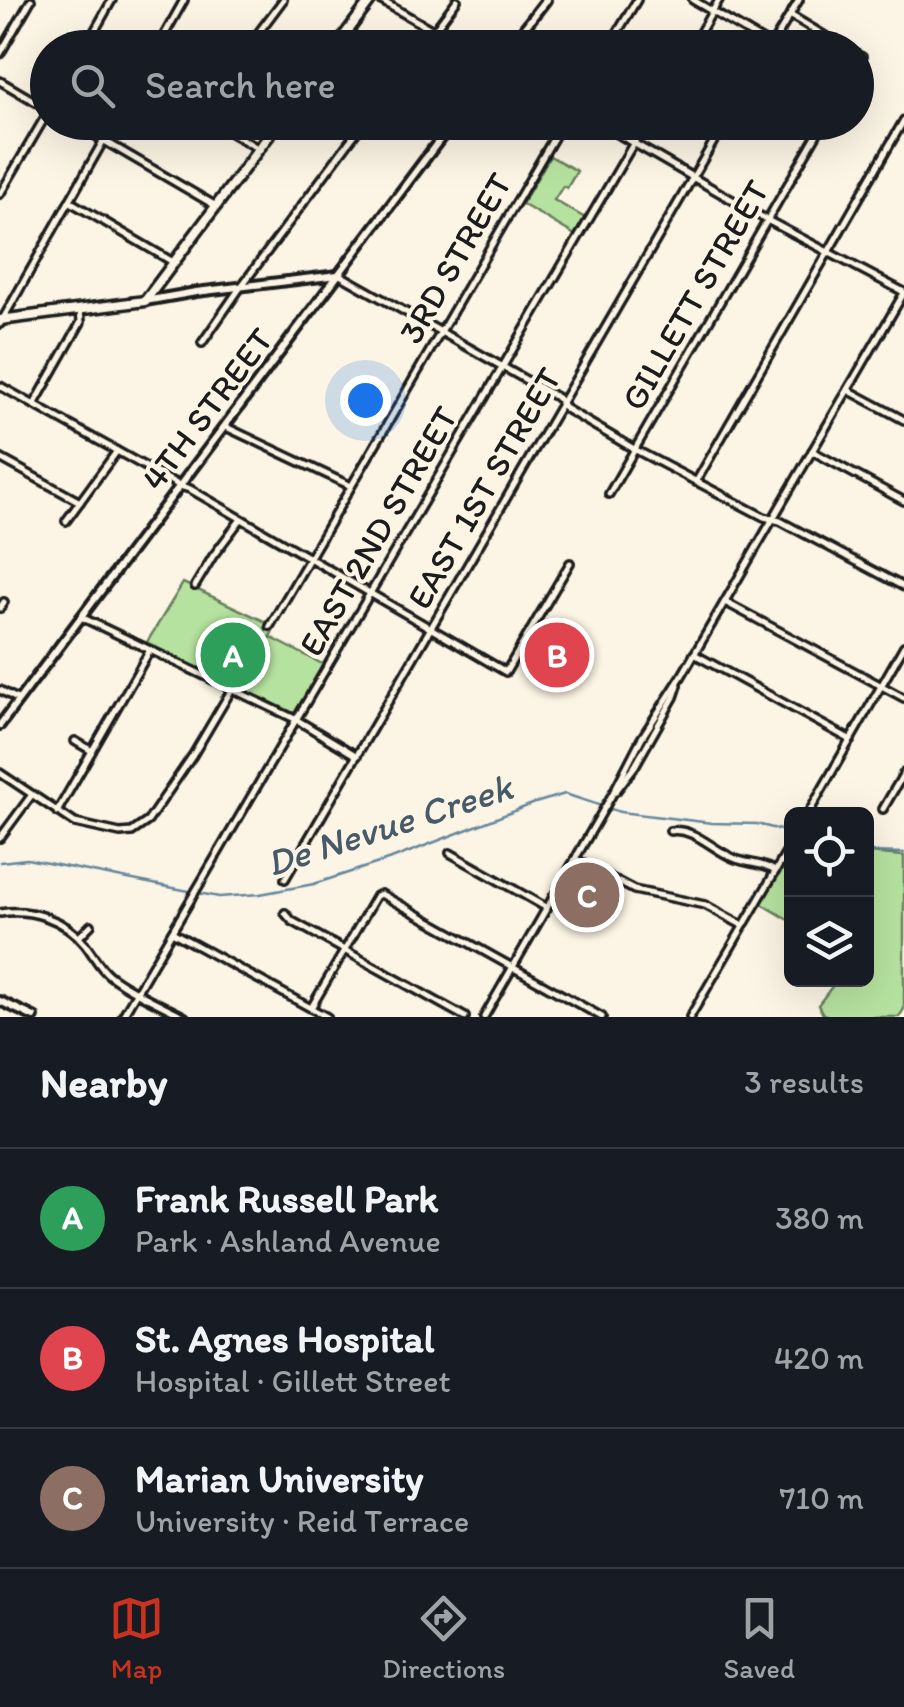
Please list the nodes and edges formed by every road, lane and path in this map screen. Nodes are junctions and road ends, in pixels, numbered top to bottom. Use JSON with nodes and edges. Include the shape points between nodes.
{"nodes":[{"id":1,"x":31,"y":0,"type":"edge"},
{"id":2,"x":112,"y":0,"type":"edge"},
{"id":3,"x":184,"y":0,"type":"edge"},
{"id":4,"x":283,"y":0,"type":"edge"},
{"id":5,"x":371,"y":0,"type":"edge"},
{"id":6,"x":380,"y":0,"type":"edge"},
{"id":7,"x":457,"y":0,"type":"edge"},
{"id":8,"x":546,"y":0,"type":"edge"},
{"id":9,"x":637,"y":0,"type":"edge"},
{"id":10,"x":693,"y":0,"type":"edge"},
{"id":11,"x":719,"y":0,"type":"edge"},
{"id":12,"x":799,"y":0,"type":"edge"},
{"id":13,"x":712,"y":11,"type":"junction"},
{"id":14,"x":790,"y":15,"type":"junction"},
{"id":15,"x":94,"y":30,"type":"edge"},
{"id":16,"x":167,"y":30,"type":"edge"},
{"id":17,"x":260,"y":30,"type":"edge"},
{"id":18,"x":348,"y":30,"type":"edge"},
{"id":19,"x":434,"y":30,"type":"joint"},
{"id":20,"x":523,"y":30,"type":"edge"},
{"id":21,"x":619,"y":30,"type":"edge"},
{"id":22,"x":701,"y":30,"type":"edge"},
{"id":23,"x":744,"y":30,"type":"edge"},
{"id":24,"x":781,"y":30,"type":"edge"},
{"id":25,"x":815,"y":30,"type":"edge"},
{"id":26,"x":0,"y":54,"type":"edge"},
{"id":27,"x":0,"y":82,"type":"edge"},
{"id":28,"x":30,"y":100,"type":"edge"},
{"id":29,"x":904,"y":120,"type":"edge"},
{"id":30,"x":31,"y":140,"type":"edge"},
{"id":31,"x":103,"y":140,"type":"joint"},
{"id":32,"x":244,"y":140,"type":"edge"},
{"id":33,"x":266,"y":140,"type":"edge"},
{"id":34,"x":351,"y":140,"type":"edge"},
{"id":35,"x":440,"y":140,"type":"edge"},
{"id":36,"x":553,"y":140,"type":"edge"},
{"id":37,"x":627,"y":140,"type":"edge"},
{"id":38,"x":636,"y":140,"type":"edge"},
{"id":39,"x":714,"y":140,"type":"edge"},
{"id":40,"x":814,"y":140,"type":"edge"},
{"id":41,"x":634,"y":144,"type":"junction"},
{"id":42,"x":260,"y":149,"type":"junction"},
{"id":43,"x":692,"y":177,"type":"junction"},
{"id":44,"x":0,"y":194,"type":"edge"},
{"id":45,"x":68,"y":201,"type":"junction"},
{"id":46,"x":216,"y":206,"type":"junction"},
{"id":47,"x":767,"y":220,"type":"junction"},
{"id":48,"x":828,"y":251,"type":"junction"},
{"id":49,"x":173,"y":262,"type":"junction"},
{"id":50,"x":340,"y":275,"type":"junction"},
{"id":51,"x":308,"y":279,"type":"junction"},
{"id":52,"x":240,"y":288,"type":"junction"},
{"id":53,"x":904,"y":292,"type":"edge"},
{"id":54,"x":324,"y":296,"type":"junction"},
{"id":55,"x":145,"y":301,"type":"junction"},
{"id":56,"x":80,"y":310,"type":"junction"},
{"id":57,"x":1,"y":321,"type":"edge"},
{"id":58,"x":441,"y":332,"type":"junction"},
{"id":59,"x":202,"y":343,"type":"dead end"},
{"id":60,"x":503,"y":366,"type":"junction"},
{"id":61,"x":0,"y":386,"type":"edge"},
{"id":62,"x":848,"y":390,"type":"junction"},
{"id":63,"x":562,"y":403,"type":"junction"},
{"id":64,"x":34,"y":405,"type":"junction"},
{"id":65,"x":904,"y":420,"type":"edge"},
{"id":66,"x":226,"y":427,"type":"junction"},
{"id":67,"x":634,"y":449,"type":"junction"},
{"id":68,"x":116,"y":451,"type":"junction"},
{"id":69,"x":812,"y":451,"type":"junction"},
{"id":70,"x":0,"y":458,"type":"edge"},
{"id":71,"x":696,"y":482,"type":"junction"},
{"id":72,"x":180,"y":486,"type":"junction"},
{"id":73,"x":351,"y":486,"type":"junction"},
{"id":74,"x":609,"y":494,"type":"dead end"},
{"id":75,"x":904,"y":501,"type":"edge"},
{"id":76,"x":80,"y":502,"type":"junction"},
{"id":77,"x":241,"y":519,"type":"junction"},
{"id":78,"x":774,"y":519,"type":"junction"},
{"id":79,"x":66,"y":521,"type":"dead end"},
{"id":80,"x":310,"y":558,"type":"junction"},
{"id":81,"x":570,"y":563,"type":"dead end"},
{"id":82,"x":195,"y":586,"type":"dead end"},
{"id":83,"x":904,"y":587,"type":"edge"},
{"id":84,"x":371,"y":593,"type":"junction"},
{"id":85,"x":725,"y":602,"type":"junction"},
{"id":86,"x":81,"y":618,"type":"junction"},
{"id":87,"x":270,"y":626,"type":"dead end"},
{"id":88,"x":431,"y":630,"type":"junction"},
{"id":89,"x":904,"y":646,"type":"edge"},
{"id":90,"x":150,"y":650,"type":"junction"},
{"id":91,"x":694,"y":654,"type":"junction"},
{"id":92,"x":881,"y":687,"type":"junction"},
{"id":93,"x":232,"y":689,"type":"junction"},
{"id":94,"x":0,"y":690,"type":"edge"},
{"id":95,"x":904,"y":698,"type":"edge"},
{"id":96,"x":19,"y":700,"type":"junction"},
{"id":97,"x":297,"y":720,"type":"junction"},
{"id":98,"x":0,"y":726,"type":"edge"},
{"id":99,"x":851,"y":740,"type":"junction"},
{"id":100,"x":75,"y":741,"type":"dead end"},
{"id":101,"x":92,"y":750,"type":"junction"},
{"id":102,"x":356,"y":756,"type":"junction"},
{"id":103,"x":0,"y":773,"type":"edge"},
{"id":104,"x":904,"y":773,"type":"edge"},
{"id":105,"x":32,"y":796,"type":"junction"},
{"id":106,"x":812,"y":807,"type":"edge"},
{"id":107,"x":884,"y":809,"type":"dead end"},
{"id":108,"x":57,"y":812,"type":"junction"},
{"id":109,"x":670,"y":831,"type":"dead end"},
{"id":110,"x":0,"y":838,"type":"edge"},
{"id":111,"x":450,"y":854,"type":"dead end"},
{"id":112,"x":784,"y":856,"type":"edge"},
{"id":113,"x":575,"y":859,"type":"junction"},
{"id":114,"x":775,"y":870,"type":"junction"},
{"id":115,"x":284,"y":879,"type":"dead end"},
{"id":116,"x":546,"y":908,"type":"junction"},
{"id":117,"x":0,"y":912,"type":"edge"},
{"id":118,"x":285,"y":913,"type":"dead end"},
{"id":119,"x":91,"y":925,"type":"dead end"},
{"id":120,"x":743,"y":926,"type":"junction"},
{"id":121,"x":172,"y":932,"type":"junction"},
{"id":122,"x":79,"y":937,"type":"junction"},
{"id":123,"x":345,"y":949,"type":"junction"},
{"id":124,"x":513,"y":967,"type":"junction"},
{"id":125,"x":137,"y":992,"type":"junction"},
{"id":126,"x":0,"y":1001,"type":"edge"},
{"id":127,"x":311,"y":1008,"type":"junction"},
{"id":128,"x":34,"y":1017,"type":"edge"},
{"id":129,"x":122,"y":1017,"type":"edge"},
{"id":130,"x":185,"y":1017,"type":"edge"},
{"id":131,"x":327,"y":1017,"type":"edge"},
{"id":132,"x":465,"y":1017,"type":"edge"},
{"id":133,"x":484,"y":1017,"type":"edge"},
{"id":134,"x":602,"y":1017,"type":"edge"},
{"id":135,"x":690,"y":1017,"type":"edge"}],
"edges":[{"from":1,"to":26,"type":"street"},
{"from":2,"to":15,"type":"street"},
{"from":3,"to":16,"type":"street"},
{"from":4,"to":17,"type":"street"},
{"from":5,"to":18,"type":"main road"},
{"from":6,"to":19,"type":"street"},
{"from":7,"to":19,"type":"street"},
{"from":8,"to":20,"type":"street"},
{"from":9,"to":21,"type":"street"},
{"from":10,"to":13,"type":"street"},
{"from":11,"to":13,"type":"street"},
{"from":12,"to":14,"type":"street"},
{"from":13,"to":22,"type":"street"},
{"from":13,"to":23,"type":"street"},
{"from":14,"to":24,"type":"street"},
{"from":14,"to":25,"type":"street"},
{"from":27,"to":28,"type":"street"},
{"from":29,"to":48,"type":"street"},
{"from":30,"to":44,"type":"street"},
{"from":31,"to":45,"type":"street"},
{"from":31,"to":46,"type":"street"},
{"from":32,"to":42,"type":"street"},
{"from":33,"to":42,"type":"main road"},
{"from":34,"to":52,"type":"street"},
{"from":35,"to":50,"type":"street","name":"4TH STREET"},
{"from":36,"to":58,"type":"street","name":"3RD STREET"},
{"from":37,"to":41,"type":"street"},
{"from":38,"to":41,"type":"street","name":"EAST 2ND STREET"},
{"from":39,"to":43,"type":"street","name":"EAST 1ST STREET"},
{"from":40,"to":47,"type":"street","name":"GILLETT STREET"},
{"from":41,"to":43,"type":"street"},
{"from":41,"to":60,"type":"street","name":"EAST 2ND STREET"},
{"from":42,"to":46,"type":"main road"},
{"from":43,"to":47,"type":"street"},
{"from":43,"to":63,"type":"street","name":"EAST 1ST STREET"},
{"from":45,"to":49,"type":"street"},
{"from":45,"to":57,"type":"street"},
{"from":46,"to":49,"type":"main road"},
{"from":47,"to":48,"type":"street"},
{"from":47,"to":67,"type":"street","name":"GILLETT STREET"},
{"from":48,"to":53,"type":"street"},
{"from":48,"to":71,"type":"street"},
{"from":49,"to":55,"type":"main road"},
{"from":50,"to":51,"type":"street"},
{"from":50,"to":54,"type":"street","name":"4TH STREET"},
{"from":50,"to":58,"type":"street"},
{"from":51,"to":52,"type":"street"},
{"from":51,"to":54,"type":"street","via":[[320,284]]},
{"from":52,"to":55,"type":"street"},
{"from":52,"to":59,"type":"street"},
{"from":53,"to":62,"type":"street"},
{"from":54,"to":66,"type":"street","name":"4TH STREET"},
{"from":55,"to":56,"type":"main road"},
{"from":56,"to":57,"type":"main road"},
{"from":56,"to":64,"type":"street","via":[[80,322]]},
{"from":58,"to":60,"type":"street"},
{"from":58,"to":73,"type":"street","name":"3RD STREET"},
{"from":60,"to":63,"type":"street"},
{"from":60,"to":84,"type":"street","name":"EAST 2ND STREET"},
{"from":61,"to":64,"type":"street"},
{"from":62,"to":65,"type":"street"},
{"from":62,"to":69,"type":"street"},
{"from":63,"to":67,"type":"street"},
{"from":63,"to":88,"type":"street","name":"EAST 1ST STREET"},
{"from":64,"to":68,"type":"street"},
{"from":66,"to":72,"type":"street","name":"4TH STREET"},
{"from":66,"to":73,"type":"street"},
{"from":67,"to":71,"type":"street"},
{"from":67,"to":74,"type":"street","name":"GILLETT STREET"},
{"from":68,"to":72,"type":"street"},
{"from":68,"to":76,"type":"street"},
{"from":69,"to":75,"type":"street"},
{"from":69,"to":78,"type":"street"},
{"from":70,"to":76,"type":"street"},
{"from":71,"to":78,"type":"street"},
{"from":72,"to":77,"type":"street"},
{"from":72,"to":86,"type":"street","name":"4TH STREET"},
{"from":73,"to":80,"type":"street","name":"3RD STREET"},
{"from":76,"to":79,"type":"street"},
{"from":77,"to":80,"type":"street"},
{"from":77,"to":82,"type":"street"},
{"from":78,"to":83,"type":"street"},
{"from":78,"to":85,"type":"street"},
{"from":80,"to":84,"type":"street"},
{"from":80,"to":87,"type":"street","name":"3RD STREET"},
{"from":81,"to":88,"type":"street","via":[[506,672]]},
{"from":84,"to":88,"type":"street"},
{"from":84,"to":97,"type":"street","name":"EAST 2ND STREET"},
{"from":85,"to":91,"type":"street"},
{"from":85,"to":92,"type":"street"},
{"from":86,"to":90,"type":"street"},
{"from":86,"to":96,"type":"street","name":"4TH STREET"},
{"from":88,"to":102,"type":"street","name":"EAST 1ST STREET"},
{"from":89,"to":92,"type":"street"},
{"from":90,"to":93,"type":"street"},
{"from":90,"to":101,"type":"street"},
{"from":91,"to":99,"type":"street"},
{"from":91,"to":113,"type":"street"},
{"from":92,"to":95,"type":"street"},
{"from":92,"to":99,"type":"street"},
{"from":93,"to":97,"type":"street"},
{"from":93,"to":108,"type":"street","via":[[141,828],[120,833],[77,824]]},
{"from":94,"to":96,"type":"street"},
{"from":96,"to":98,"type":"street","name":"4TH STREET"},
{"from":97,"to":102,"type":"street"},
{"from":97,"to":121,"type":"street","name":"EAST 2ND STREET"},
{"from":99,"to":106,"type":"street"},
{"from":100,"to":101,"type":"street"},
{"from":101,"to":108,"type":"street"},
{"from":102,"to":115,"type":"street","name":"EAST 1ST STREET"},
{"from":103,"to":105,"type":"street"},
{"from":104,"to":107,"type":"street"},
{"from":105,"to":108,"type":"street"},
{"from":105,"to":110,"type":"street"},
{"from":109,"to":114,"type":"street","via":[[689,832],[728,856]]},
{"from":111,"to":116,"type":"street"},
{"from":112,"to":114,"type":"street"},
{"from":113,"to":116,"type":"street"},
{"from":113,"to":120,"type":"street","via":[[634,890],[701,904]]},
{"from":114,"to":120,"type":"street"},
{"from":116,"to":124,"type":"street"},
{"from":117,"to":122,"type":"street","via":[[43,916]]},
{"from":118,"to":123,"type":"street"},
{"from":119,"to":122,"type":"street"},
{"from":120,"to":135,"type":"street"},
{"from":121,"to":125,"type":"street","name":"EAST 2ND STREET"},
{"from":121,"to":127,"type":"street"},
{"from":122,"to":125,"type":"street","via":[[106,972]]},
{"from":123,"to":124,"type":"street","via":[[380,894]]},
{"from":123,"to":127,"type":"street"},
{"from":123,"to":132,"type":"street"},
{"from":124,"to":133,"type":"street"},
{"from":124,"to":134,"type":"street"},
{"from":125,"to":129,"type":"street","name":"EAST 2ND STREET"},
{"from":125,"to":130,"type":"street"},
{"from":126,"to":128,"type":"street"},
{"from":127,"to":131,"type":"street"}]}
